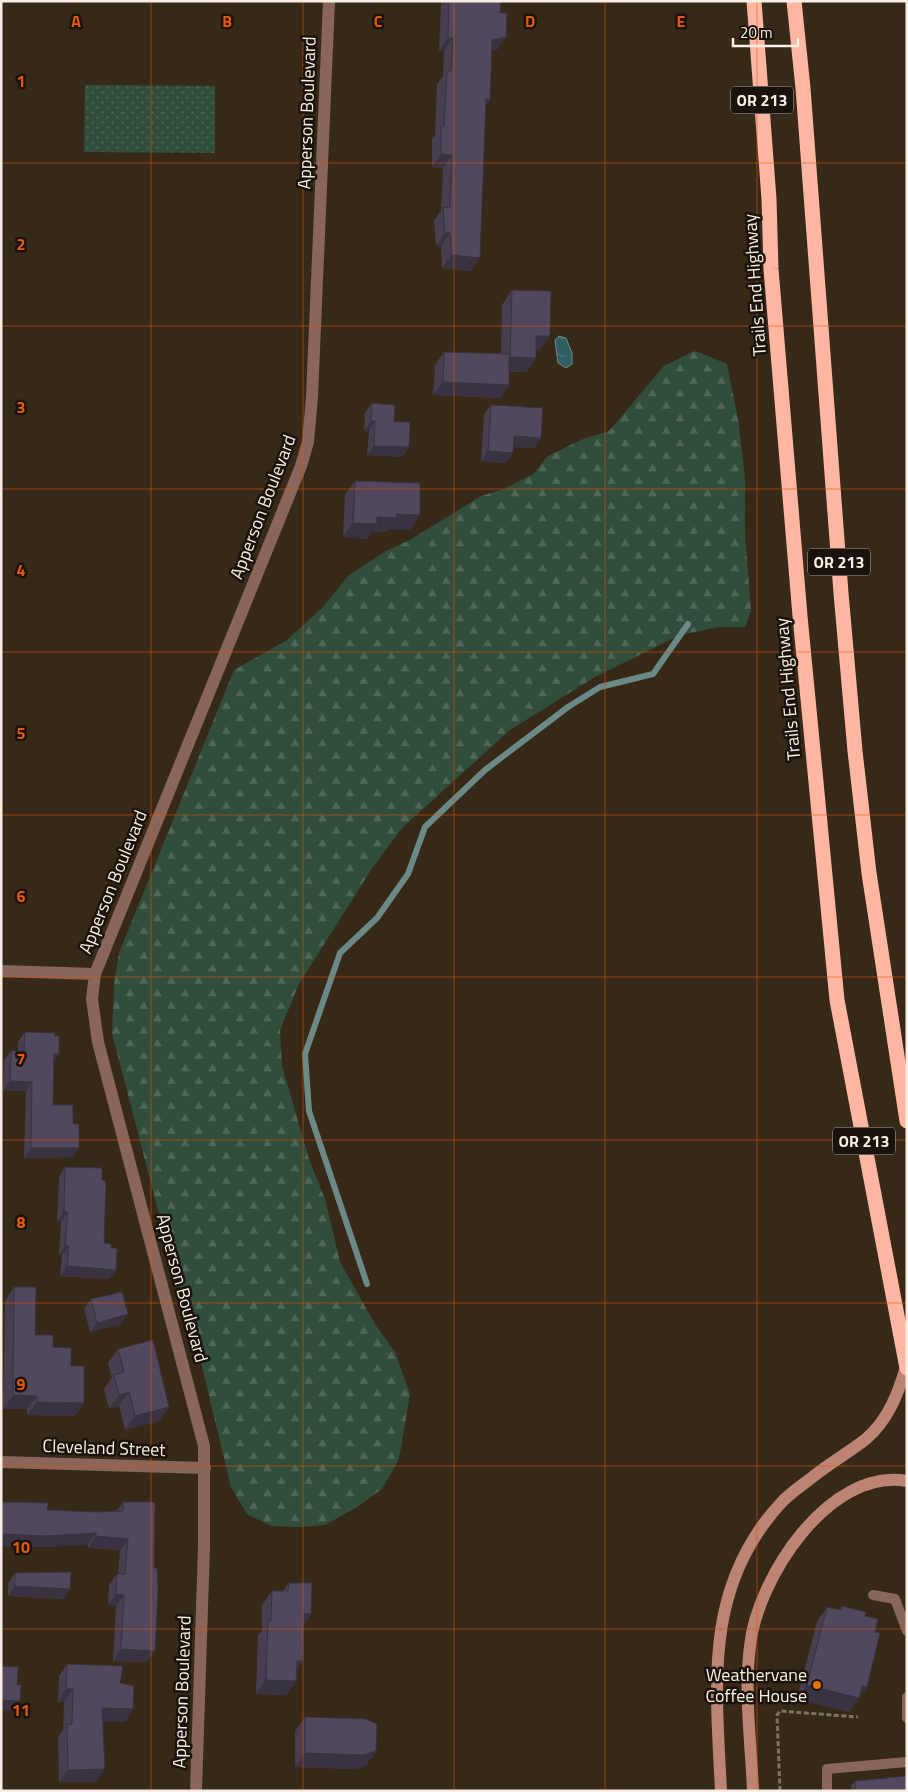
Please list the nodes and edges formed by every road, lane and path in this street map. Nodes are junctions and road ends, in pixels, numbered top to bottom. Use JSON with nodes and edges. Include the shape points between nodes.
{"nodes":[{"id":1,"x":329,"y":1,"type":"edge"},
{"id":2,"x":754,"y":1,"type":"edge"},
{"id":3,"x":794,"y":1,"type":"edge"},
{"id":4,"x":1,"y":971,"type":"edge"},
{"id":5,"x":95,"y":974,"type":"junction"},
{"id":6,"x":907,"y":1121,"type":"edge"},
{"id":7,"x":907,"y":1368,"type":"edge"},
{"id":8,"x":1,"y":1462,"type":"edge"},
{"id":9,"x":205,"y":1468,"type":"junction"},
{"id":10,"x":907,"y":1481,"type":"edge"},
{"id":11,"x":874,"y":1595,"type":"dead end"},
{"id":12,"x":907,"y":1631,"type":"edge"},
{"id":13,"x":907,"y":1697,"type":"edge"},
{"id":14,"x":858,"y":1718,"type":"dead end"},
{"id":15,"x":907,"y":1718,"type":"edge"},
{"id":16,"x":907,"y":1762,"type":"edge"},
{"id":17,"x":196,"y":1791,"type":"edge"},
{"id":18,"x":721,"y":1791,"type":"edge"},
{"id":19,"x":753,"y":1791,"type":"edge"},
{"id":20,"x":780,"y":1791,"type":"edge"},
{"id":21,"x":827,"y":1791,"type":"edge"}],
"edges":[{"from":1,"to":5,"type":"street","name":"Apperson Boulevard","via":[[308,442]]},
{"from":2,"to":7,"type":"highway","name":"Trails End Highway","number":"OR 213","via":[[771,269],[801,626],[838,1000]]},
{"from":3,"to":6,"type":"highway","number":"OR 213","via":[[854,741],[869,873]]},
{"from":4,"to":5,"type":"street"},
{"from":5,"to":9,"type":"street","name":"Apperson Boulevard","via":[[92,999],[98,1042],[201,1430]]},
{"from":7,"to":18,"type":"main road","via":[[898,1394],[877,1427],[866,1439],[782,1502],[741,1559],[728,1595],[719,1637],[716,1680]]},
{"from":8,"to":9,"type":"street","name":"Cleveland Street"},
{"from":9,"to":17,"type":"street","name":"Apperson Boulevard"},
{"from":10,"to":19,"type":"main road","via":[[868,1484],[835,1501],[787,1552],[771,1580],[758,1610],[750,1646],[748,1700]]},
{"from":11,"to":12,"type":"lane","via":[[895,1599]]},
{"from":13,"to":15,"type":"lane"},
{"from":14,"to":20,"type":"path","via":[[780,1711],[777,1715]]},
{"from":16,"to":21,"type":"lane","via":[[826,1769]]}]}
